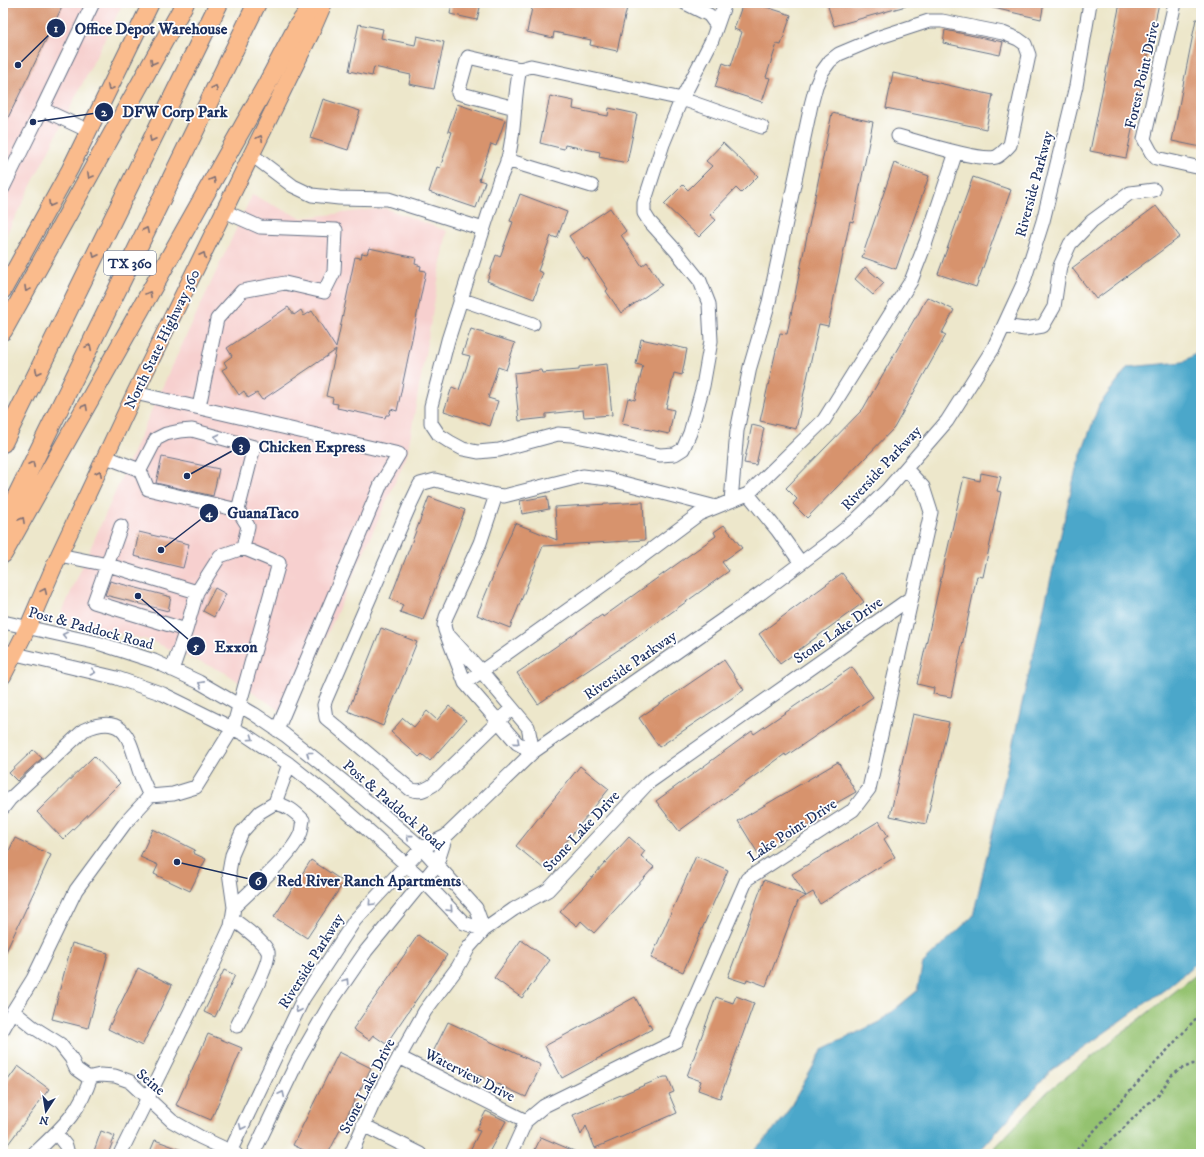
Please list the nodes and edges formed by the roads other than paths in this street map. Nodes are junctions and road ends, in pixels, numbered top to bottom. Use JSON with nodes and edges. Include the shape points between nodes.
{"nodes":[{"id":1,"x":93,"y":3,"type":"edge"},
{"id":2,"x":152,"y":3,"type":"edge"},
{"id":3,"x":185,"y":3,"type":"edge"},
{"id":4,"x":219,"y":3,"type":"edge"},
{"id":5,"x":257,"y":3,"type":"edge"},
{"id":6,"x":314,"y":3,"type":"edge"},
{"id":7,"x":324,"y":3,"type":"edge"},
{"id":8,"x":684,"y":3,"type":"edge"},
{"id":9,"x":725,"y":3,"type":"edge"},
{"id":10,"x":1090,"y":3,"type":"edge"},
{"id":11,"x":1175,"y":3,"type":"edge"},
{"id":12,"x":717,"y":26,"type":"junction"},
{"id":13,"x":520,"y":69,"type":"junction"},
{"id":14,"x":682,"y":99,"type":"junction"},
{"id":15,"x":515,"y":108,"type":"junction"},
{"id":16,"x":42,"y":109,"type":"junction"},
{"id":17,"x":762,"y":127,"type":"dead end"},
{"id":18,"x":89,"y":131,"type":"junction"},
{"id":19,"x":898,"y":136,"type":"dead end"},
{"id":20,"x":956,"y":152,"type":"junction"},
{"id":21,"x":252,"y":155,"type":"junction"},
{"id":22,"x":508,"y":160,"type":"junction"},
{"id":23,"x":1201,"y":168,"type":"edge"},
{"id":24,"x":592,"y":186,"type":"dead end"},
{"id":25,"x":3,"y":188,"type":"edge"},
{"id":26,"x":1154,"y":190,"type":"dead end"},
{"id":27,"x":224,"y":211,"type":"junction"},
{"id":28,"x":483,"y":229,"type":"junction"},
{"id":29,"x":3,"y":291,"type":"edge"},
{"id":30,"x":460,"y":299,"type":"junction"},
{"id":31,"x":533,"y":324,"type":"dead end"},
{"id":32,"x":1004,"y":326,"type":"junction"},
{"id":33,"x":3,"y":331,"type":"edge"},
{"id":34,"x":135,"y":393,"type":"junction"},
{"id":35,"x":198,"y":407,"type":"junction"},
{"id":36,"x":3,"y":443,"type":"edge"},
{"id":37,"x":106,"y":457,"type":"junction"},
{"id":38,"x":906,"y":468,"type":"junction"},
{"id":39,"x":140,"y":470,"type":"junction"},
{"id":40,"x":748,"y":494,"type":"junction"},
{"id":41,"x":496,"y":495,"type":"junction"},
{"id":42,"x":731,"y":501,"type":"junction"},
{"id":43,"x":716,"y":507,"type":"junction"},
{"id":44,"x":238,"y":510,"type":"junction"},
{"id":45,"x":3,"y":524,"type":"edge"},
{"id":46,"x":121,"y":526,"type":"dead end"},
{"id":47,"x":243,"y":548,"type":"junction"},
{"id":48,"x":3,"y":554,"type":"edge"},
{"id":49,"x":60,"y":555,"type":"junction"},
{"id":50,"x":801,"y":563,"type":"junction"},
{"id":51,"x":108,"y":565,"type":"junction"},
{"id":52,"x":197,"y":592,"type":"junction"},
{"id":53,"x":912,"y":597,"type":"junction"},
{"id":54,"x":3,"y":622,"type":"edge"},
{"id":55,"x":28,"y":626,"type":"junction"},
{"id":56,"x":186,"y":630,"type":"junction"},
{"id":57,"x":446,"y":632,"type":"junction"},
{"id":58,"x":9,"y":652,"type":"edge"},
{"id":59,"x":172,"y":670,"type":"junction"},
{"id":60,"x":481,"y":671,"type":"junction"},
{"id":61,"x":3,"y":676,"type":"edge"},
{"id":62,"x":465,"y":683,"type":"junction"},
{"id":63,"x":240,"y":705,"type":"junction"},
{"id":64,"x":511,"y":708,"type":"junction"},
{"id":65,"x":498,"y":721,"type":"junction"},
{"id":66,"x":233,"y":728,"type":"junction"},
{"id":67,"x":277,"y":730,"type":"junction"},
{"id":68,"x":533,"y":752,"type":"junction"},
{"id":69,"x":289,"y":764,"type":"junction"},
{"id":70,"x":150,"y":796,"type":"junction"},
{"id":71,"x":275,"y":803,"type":"junction"},
{"id":72,"x":3,"y":808,"type":"edge"},
{"id":73,"x":446,"y":836,"type":"junction"},
{"id":74,"x":422,"y":848,"type":"junction"},
{"id":75,"x":407,"y":864,"type":"junction"},
{"id":76,"x":438,"y":864,"type":"junction"},
{"id":77,"x":423,"y":880,"type":"junction"},
{"id":78,"x":233,"y":913,"type":"junction"},
{"id":79,"x":484,"y":930,"type":"junction"},
{"id":80,"x":13,"y":1011,"type":"junction"},
{"id":81,"x":237,"y":1026,"type":"dead end"},
{"id":82,"x":3,"y":1029,"type":"edge"},
{"id":83,"x":399,"y":1057,"type":"junction"},
{"id":84,"x":91,"y":1077,"type":"junction"},
{"id":85,"x":147,"y":1098,"type":"junction"},
{"id":86,"x":526,"y":1121,"type":"junction"},
{"id":87,"x":363,"y":1125,"type":"junction"},
{"id":88,"x":56,"y":1133,"type":"junction"},
{"id":89,"x":232,"y":1153,"type":"edge"},
{"id":90,"x":34,"y":1154,"type":"edge"},
{"id":91,"x":68,"y":1154,"type":"edge"},
{"id":92,"x":120,"y":1154,"type":"edge"},
{"id":93,"x":253,"y":1154,"type":"edge"},
{"id":94,"x":351,"y":1154,"type":"edge"},
{"id":95,"x":421,"y":1154,"type":"edge"},
{"id":96,"x":511,"y":1154,"type":"edge"}],
"edges":[{"from":1,"to":16,"type":"street"},
{"from":2,"to":18,"type":"main road","one_way":true},
{"from":3,"to":33,"type":"highway","one_way":true},
{"from":4,"to":36,"type":"highway","number":"TX 360","one_way":true},
{"from":45,"to":5,"type":"highway","number":"TX 360","one_way":true},
{"from":48,"to":6,"type":"highway","one_way":true,"via":[[297,28]]},
{"from":21,"to":7,"type":"main road","name":"North State Highway 360","one_way":true},
{"from":8,"to":12,"type":"street","via":[[709,15]]},
{"from":9,"to":12,"type":"street"},
{"from":10,"to":32,"type":"street","name":"Riverside Parkway","via":[[1076,86],[1043,221],[1023,284]]},
{"from":11,"to":23,"type":"street","name":"Forest Point Drive","via":[[1144,139],[1156,158]]},
{"from":12,"to":14,"type":"street"},
{"from":13,"to":14,"type":"street","via":[[531,66]]},
{"from":13,"to":15,"type":"street"},
{"from":13,"to":15,"type":"street","via":[[468,57],[458,93]]},
{"from":14,"to":17,"type":"street"},
{"from":14,"to":30,"type":"street","via":[[649,185],[644,213],[700,281],[709,304],[711,341],[690,433],[683,449],[675,454],[660,455],[558,434],[499,450],[478,452],[463,449],[439,435],[431,423],[431,406]]},
{"from":15,"to":22,"type":"street"},
{"from":16,"to":18,"type":"street"},
{"from":16,"to":25,"type":"street"},
{"from":18,"to":29,"type":"main road","one_way":true},
{"from":19,"to":20,"type":"street"},
{"from":20,"to":40,"type":"street","via":[[911,281],[824,420]]},
{"from":20,"to":42,"type":"street","via":[[990,158],[996,157],[1010,145],[1029,55],[1025,44],[1018,38],[942,21],[930,21],[877,38],[839,54],[822,72],[811,105],[769,302],[750,367],[737,432]]},
{"from":21,"to":27,"type":"main road","name":"North State Highway 360"},
{"from":21,"to":28,"type":"street","via":[[293,186],[312,195],[388,199]]},
{"from":22,"to":24,"type":"street"},
{"from":22,"to":28,"type":"street"},
{"from":26,"to":32,"type":"street","via":[[1130,193],[1092,221],[1070,244],[1060,266],[1054,307],[1043,326],[1025,329]]},
{"from":34,"to":27,"type":"main road","name":"North State Highway 360","one_way":true},
{"from":27,"to":35,"type":"street","via":[[260,227],[336,230],[334,272],[324,292],[284,283],[242,291],[217,319]]},
{"from":28,"to":30,"type":"street"},
{"from":30,"to":31,"type":"street"},
{"from":32,"to":38,"type":"street","name":"Riverside Parkway","via":[[994,347],[947,421]]},
{"from":34,"to":35,"type":"street"},
{"from":34,"to":37,"type":"main road","name":"North State Highway 360"},
{"from":35,"to":67,"type":"street","via":[[399,454],[381,484]]},
{"from":37,"to":39,"type":"street"},
{"from":49,"to":37,"type":"main road","name":"North State Highway 360","one_way":true},
{"from":38,"to":50,"type":"street","name":"Riverside Parkway","via":[[856,520]]},
{"from":38,"to":53,"type":"street","name":"Lake Point Drive","via":[[923,487],[931,512]]},
{"from":39,"to":44,"type":"street","via":[[148,489]]},
{"from":44,"to":39,"type":"street","one_way":true,"via":[[254,447],[192,430],[180,431],[156,439]]},
{"from":40,"to":42,"type":"street"},
{"from":40,"to":50,"type":"street"},
{"from":41,"to":43,"type":"street","via":[[504,496],[583,476],[608,479]]},
{"from":41,"to":57,"type":"street","via":[[480,543],[446,617]]},
{"from":41,"to":65,"type":"street","via":[[435,480],[420,484],[324,705],[326,718],[414,791],[423,791],[433,785]]},
{"from":42,"to":43,"type":"street"},
{"from":43,"to":60,"type":"street","via":[[699,514]]},
{"from":44,"to":47,"type":"street","via":[[248,526]]},
{"from":46,"to":51,"type":"street"},
{"from":47,"to":52,"type":"street","via":[[220,556]]},
{"from":47,"to":63,"type":"street","via":[[279,563]]},
{"from":49,"to":51,"type":"street"},
{"from":55,"to":49,"type":"main road","name":"North State Highway 360","one_way":true},
{"from":50,"to":68,"type":"street","name":"Riverside Parkway"},
{"from":51,"to":52,"type":"street"},
{"from":51,"to":56,"type":"street","via":[[94,602]]},
{"from":52,"to":56,"type":"street"},
{"from":53,"to":79,"type":"street","name":"Stone Lake Drive","via":[[648,783],[548,890],[514,908]]},
{"from":53,"to":86,"type":"street","name":"Lake Point Drive","via":[[869,790],[853,810],[747,879],[676,1041],[544,1106]]},
{"from":54,"to":55,"type":"street","name":"Post & Paddock Road"},
{"from":55,"to":58,"type":"main road","name":"North State Highway 360"},
{"from":59,"to":55,"type":"street","name":"Post & Paddock Road","one_way":true,"via":[[154,661],[98,643]]},
{"from":56,"to":59,"type":"street"},
{"from":57,"to":60,"type":"street"},
{"from":57,"to":62,"type":"street"},
{"from":58,"to":61,"type":"main road","name":"North State Highway 360"},
{"from":58,"to":66,"type":"street","one_way":true,"via":[[117,678],[163,694]]},
{"from":63,"to":59,"type":"street","name":"Post & Paddock Road","one_way":true},
{"from":60,"to":62,"type":"street"},
{"from":60,"to":64,"type":"street"},
{"from":62,"to":65,"type":"street"},
{"from":63,"to":66,"type":"street"},
{"from":63,"to":67,"type":"street","name":"Post & Paddock Road"},
{"from":64,"to":65,"type":"street"},
{"from":64,"to":68,"type":"street","via":[[528,727]]},
{"from":65,"to":68,"type":"street","one_way":true,"via":[[516,743]]},
{"from":66,"to":69,"type":"street","one_way":true},
{"from":66,"to":70,"type":"street","via":[[196,787],[173,794]]},
{"from":74,"to":67,"type":"street","name":"Post & Paddock Road","one_way":true,"via":[[348,785]]},
{"from":68,"to":73,"type":"street","name":"Riverside Parkway"},
{"from":69,"to":71,"type":"street"},
{"from":69,"to":75,"type":"street"},
{"from":70,"to":72,"type":"street","via":[[129,740],[121,729],[109,724],[95,725],[84,730]]},
{"from":70,"to":80,"type":"street","via":[[126,822],[76,890],[33,979]]},
{"from":71,"to":78,"type":"street","via":[[260,812],[242,832],[232,855],[228,872]]},
{"from":71,"to":78,"type":"street","via":[[293,810],[303,820],[301,833],[278,864]]},
{"from":73,"to":74,"type":"street","name":"Riverside Parkway"},
{"from":73,"to":76,"type":"street"},
{"from":74,"to":75,"type":"street","name":"Riverside Parkway"},
{"from":74,"to":76,"type":"street","name":"Post & Paddock Road"},
{"from":75,"to":77,"type":"street"},
{"from":75,"to":89,"type":"street","name":"Riverside Parkway","one_way":true,"via":[[355,920],[303,999]]},
{"from":76,"to":77,"type":"street"},
{"from":76,"to":79,"type":"street","name":"Post & Paddock Road","via":[[476,908]]},
{"from":77,"to":79,"type":"street","one_way":true,"via":[[464,923]]},
{"from":93,"to":77,"type":"street","one_way":true,"via":[[299,1058],[333,999],[366,951]]},
{"from":78,"to":81,"type":"street","via":[[268,952],[264,970]]},
{"from":78,"to":85,"type":"street","via":[[231,926],[210,972]]},
{"from":79,"to":83,"type":"street","name":"Stone Lake Drive","via":[[469,947],[458,967],[425,1011]]},
{"from":80,"to":82,"type":"street"},
{"from":80,"to":84,"type":"street","via":[[60,1044],[76,1069]]},
{"from":83,"to":86,"type":"street","name":"Waterview Drive"},
{"from":83,"to":87,"type":"street","name":"Stone Lake Drive"},
{"from":84,"to":85,"type":"street","name":"Seine","via":[[115,1076],[123,1079]]},
{"from":84,"to":88,"type":"street","via":[[86,1093],[67,1122]]},
{"from":85,"to":89,"type":"street","name":"Seine","via":[[172,1121]]},
{"from":85,"to":92,"type":"street"},
{"from":86,"to":96,"type":"street","name":"Lake Point Drive"},
{"from":87,"to":94,"type":"street","name":"Stone Lake Drive"},
{"from":87,"to":95,"type":"street"},
{"from":88,"to":90,"type":"street"},
{"from":88,"to":91,"type":"street","via":[[66,1146]]}]}
